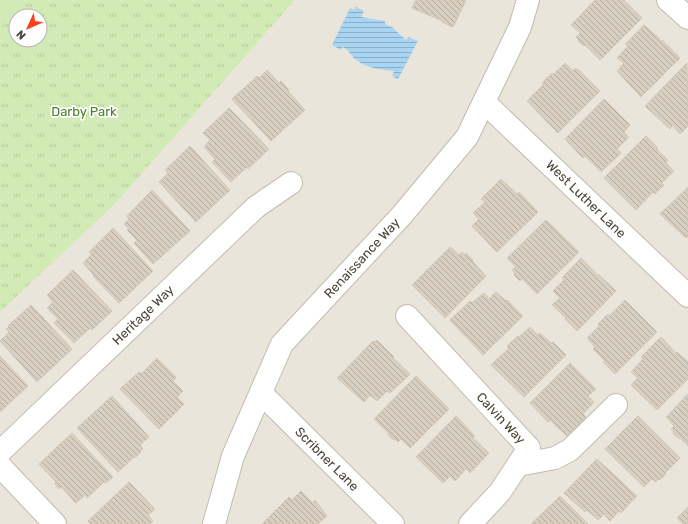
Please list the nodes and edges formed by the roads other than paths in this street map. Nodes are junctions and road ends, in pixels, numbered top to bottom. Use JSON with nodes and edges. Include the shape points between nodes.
{"nodes":[{"id":1,"x":528,"y":0,"type":"edge"},
{"id":2,"x":668,"y":0,"type":"edge"},
{"id":3,"x":688,"y":18,"type":"edge"},
{"id":4,"x":484,"y":102,"type":"junction"},
{"id":5,"x":291,"y":183,"type":"dead end"},
{"id":6,"x":688,"y":296,"type":"edge"},
{"id":7,"x":407,"y":316,"type":"dead end"},
{"id":8,"x":261,"y":393,"type":"junction"},
{"id":9,"x":616,"y":405,"type":"dead end"},
{"id":10,"x":0,"y":452,"type":"edge"},
{"id":11,"x":518,"y":465,"type":"junction"},
{"id":12,"x":0,"y":466,"type":"edge"},
{"id":13,"x":55,"y":524,"type":"edge"},
{"id":14,"x":214,"y":524,"type":"edge"},
{"id":15,"x":393,"y":524,"type":"edge"},
{"id":16,"x":470,"y":524,"type":"edge"}],
"edges":[{"from":1,"to":4,"type":"street","name":"Renaissance Way","via":[[520,27]]},
{"from":2,"to":3,"type":"street"},
{"from":4,"to":6,"type":"street","name":"West Luther Lane"},
{"from":4,"to":8,"type":"street","name":"Renaissance Way","via":[[467,137],[412,203],[282,344]]},
{"from":5,"to":10,"type":"street","name":"Heritage Way","via":[[256,207]]},
{"from":7,"to":11,"type":"street","name":"Calvin Way","via":[[529,448]]},
{"from":8,"to":14,"type":"street","name":"Renaissance Way","via":[[233,456]]},
{"from":8,"to":15,"type":"street","name":"Scribner Lane"},
{"from":9,"to":11,"type":"street","via":[[570,450],[555,458]]},
{"from":11,"to":16,"type":"street","name":"Calvin Way","via":[[500,492]]},
{"from":12,"to":13,"type":"street"}]}
